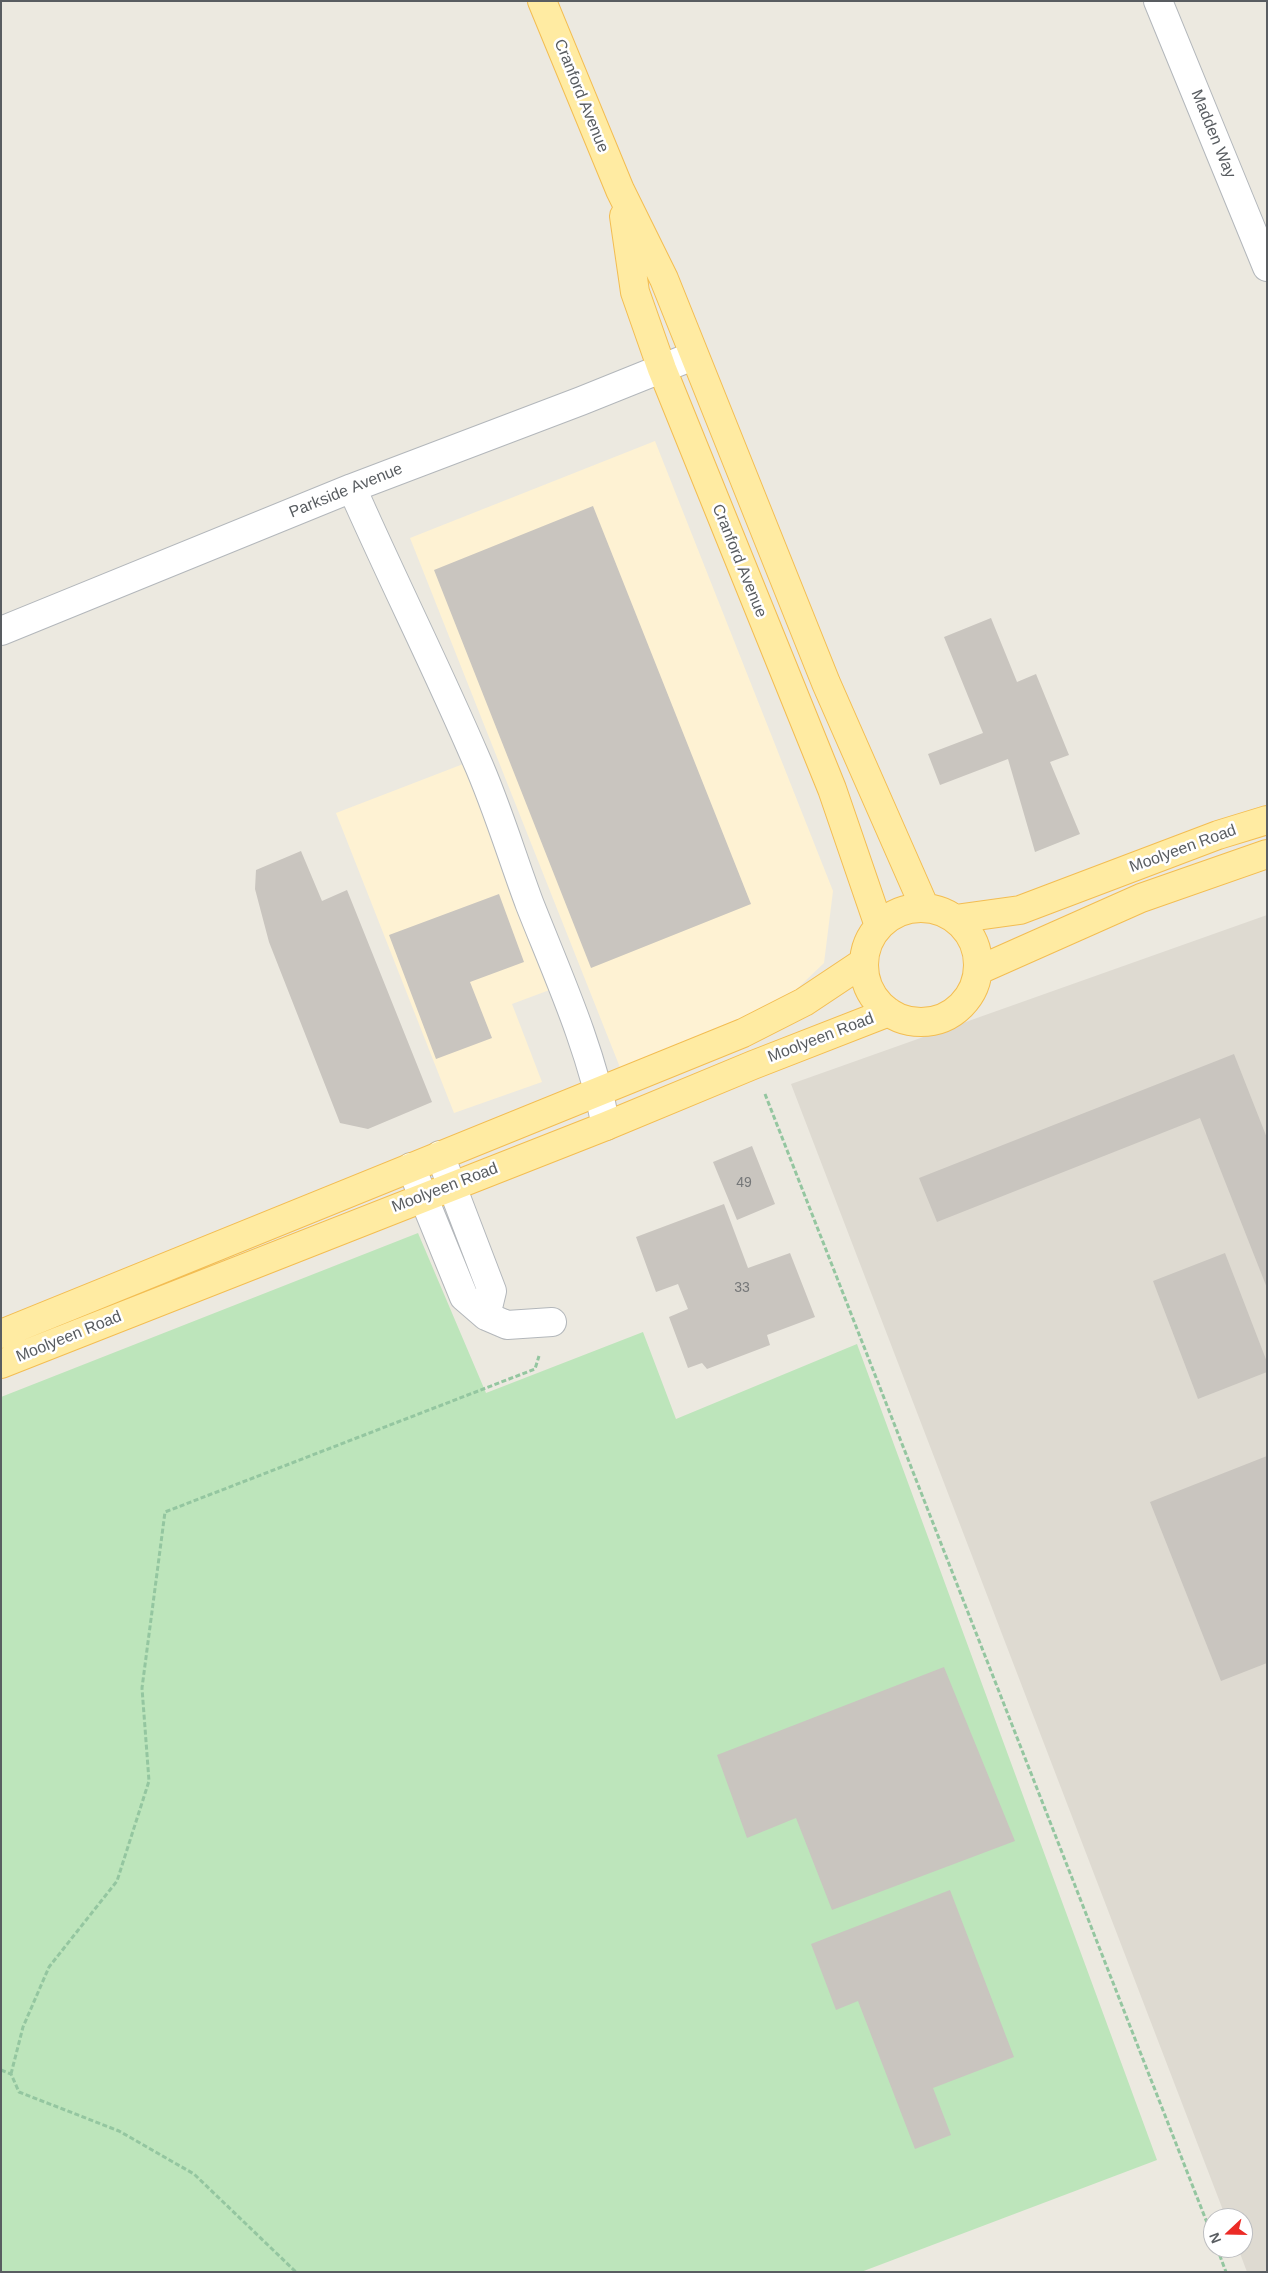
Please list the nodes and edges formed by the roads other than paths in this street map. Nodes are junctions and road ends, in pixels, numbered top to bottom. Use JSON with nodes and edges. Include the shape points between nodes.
{"nodes":[{"id":1,"x":542,"y":1,"type":"edge"},
{"id":2,"x":1158,"y":1,"type":"edge"},
{"id":3,"x":620,"y":190,"type":"junction"},
{"id":4,"x":1267,"y":267,"type":"edge"},
{"id":5,"x":693,"y":356,"type":"junction"},
{"id":6,"x":662,"y":369,"type":"junction"},
{"id":7,"x":352,"y":488,"type":"junction"},
{"id":8,"x":1,"y":631,"type":"edge"},
{"id":9,"x":1267,"y":820,"type":"edge"},
{"id":10,"x":1267,"y":854,"type":"edge"},
{"id":11,"x":925,"y":908,"type":"junction"},
{"id":12,"x":956,"y":919,"type":"junction"},
{"id":13,"x":879,"y":926,"type":"junction"},
{"id":14,"x":864,"y":962,"type":"junction"},
{"id":15,"x":979,"y":970,"type":"junction"},
{"id":16,"x":889,"y":1012,"type":"junction"},
{"id":17,"x":600,"y":1092,"type":"junction"},
{"id":18,"x":606,"y":1126,"type":"junction"},
{"id":19,"x":440,"y":1155,"type":"junction"},
{"id":20,"x":411,"y":1168,"type":"junction"},
{"id":21,"x":452,"y":1185,"type":"junction"},
{"id":22,"x":423,"y":1197,"type":"junction"},
{"id":23,"x":486,"y":1316,"type":"junction"},
{"id":24,"x":552,"y":1322,"type":"road end"},
{"id":25,"x":1,"y":1334,"type":"edge"},
{"id":26,"x":1,"y":1364,"type":"edge"}],
"edges":[{"from":1,"to":3,"type":"main road","name":"Cranford Avenue"},
{"from":2,"to":4,"type":"street","name":"Madden Way"},
{"from":3,"to":5,"type":"main road","name":"Cranford Avenue","via":[[664,279]]},
{"from":3,"to":6,"type":"main road","name":"Cranford Avenue","via":[[635,292]]},
{"from":5,"to":6,"type":"street","name":"Parkside Avenue"},
{"from":5,"to":11,"type":"main road","name":"Cranford Avenue","via":[[826,683]]},
{"from":6,"to":7,"type":"street","name":"Parkside Avenue"},
{"from":6,"to":13,"type":"main road","name":"Cranford Avenue","via":[[832,789]]},
{"from":7,"to":8,"type":"street","name":"Parkside Avenue"},
{"from":7,"to":17,"type":"street","via":[[477,760],[583,1037]]},
{"from":9,"to":12,"type":"main road","name":"Moolyeen Road","via":[[1190,845],[1020,910]]},
{"from":10,"to":15,"type":"main road","name":"Moolyeen Road","via":[[1141,898]]},
{"from":11,"to":12,"type":"main road","name":"Moolyeen Road"},
{"from":11,"to":13,"type":"main road","name":"Moolyeen Road","via":[[896,912]]},
{"from":12,"to":15,"type":"main road","via":[[968,932]]},
{"from":13,"to":14,"type":"main road","name":"Moolyeen Road","via":[[868,943]]},
{"from":14,"to":16,"type":"main road","name":"Moolyeen Road","via":[[867,982],[875,998]]},
{"from":14,"to":17,"type":"main road","name":"Moolyeen Road","via":[[804,1002],[743,1034]]},
{"from":15,"to":16,"type":"main road","name":"Moolyeen Road","via":[[973,989],[962,1006],[946,1017],[927,1022],[907,1020]]},
{"from":16,"to":18,"type":"main road","name":"Moolyeen Road","via":[[753,1064]]},
{"from":17,"to":18,"type":"street"},
{"from":17,"to":19,"type":"main road","name":"Moolyeen Road"},
{"from":18,"to":21,"type":"main road","name":"Moolyeen Road"},
{"from":19,"to":20,"type":"main road","name":"Moolyeen Road"},
{"from":19,"to":21,"type":"street"},
{"from":20,"to":22,"type":"street"},
{"from":20,"to":25,"type":"main road","name":"Moolyeen Road"},
{"from":21,"to":22,"type":"main road","name":"Moolyeen Road"},
{"from":21,"to":23,"type":"street","via":[[492,1291]]},
{"from":22,"to":23,"type":"street","via":[[464,1297]]},
{"from":22,"to":26,"type":"main road","name":"Moolyeen Road"},
{"from":23,"to":24,"type":"street","via":[[507,1325]]}]}
